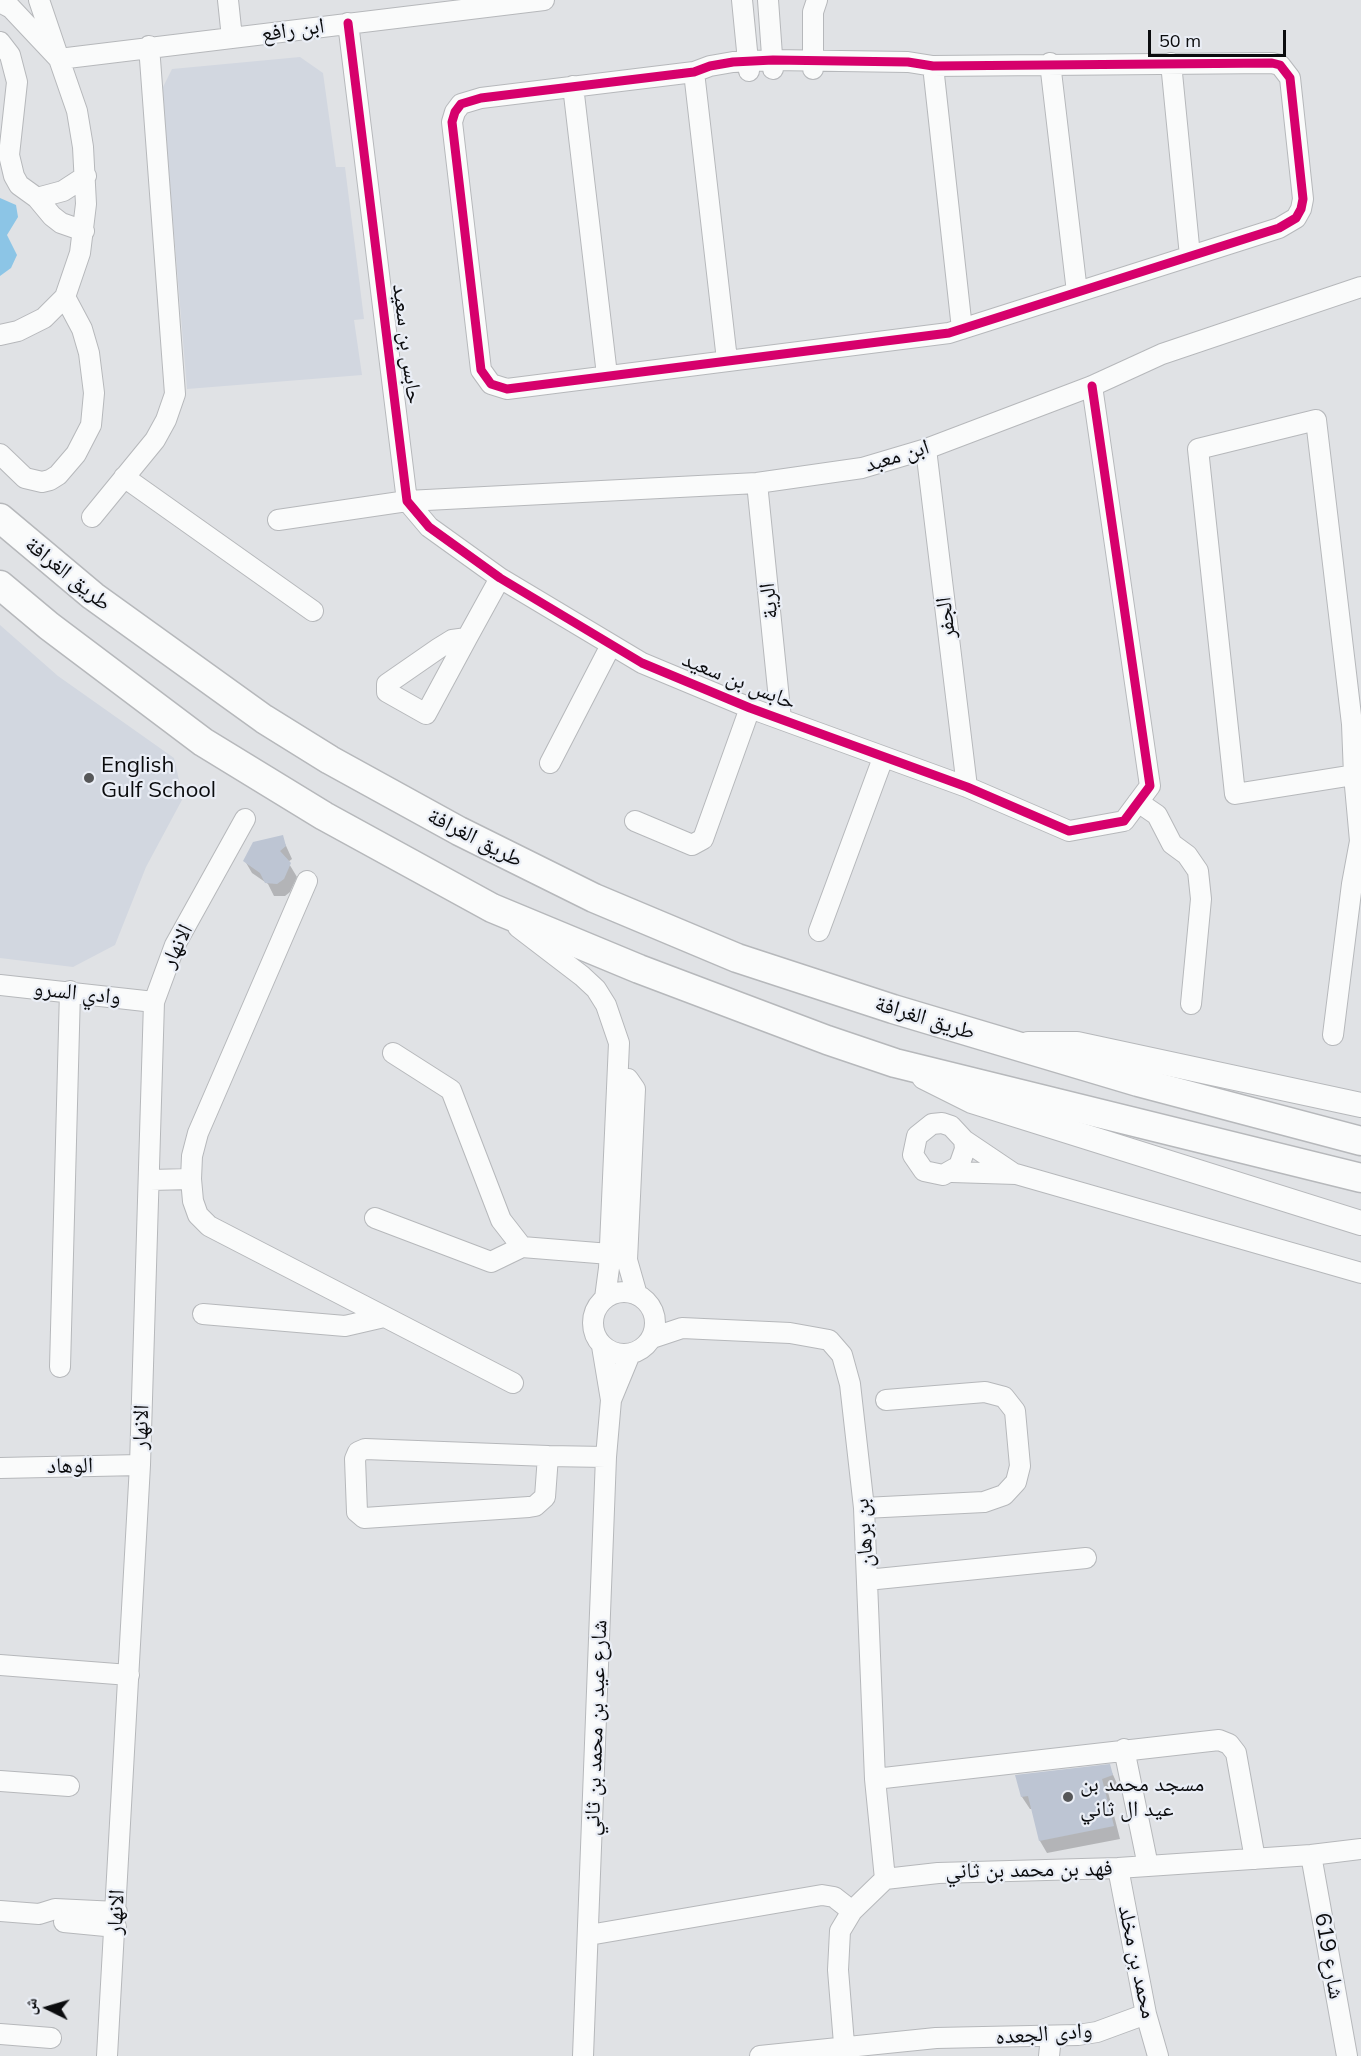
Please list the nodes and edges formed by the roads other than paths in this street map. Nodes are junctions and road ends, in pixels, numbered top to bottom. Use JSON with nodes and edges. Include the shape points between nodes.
{"nodes":[{"id":1,"x":39,"y":0,"type":"edge"},
{"id":2,"x":228,"y":0,"type":"edge"},
{"id":3,"x":544,"y":0,"type":"edge"},
{"id":4,"x":742,"y":0,"type":"edge"},
{"id":5,"x":768,"y":0,"type":"edge"},
{"id":6,"x":817,"y":0,"type":"edge"},
{"id":7,"x":0,"y":2,"type":"edge"},
{"id":8,"x":348,"y":23,"type":"junction"},
{"id":9,"x":232,"y":38,"type":"junction"},
{"id":10,"x":0,"y":42,"type":"edge"},
{"id":11,"x":149,"y":46,"type":"junction"},
{"id":12,"x":58,"y":59,"type":"junction"},
{"id":13,"x":1050,"y":63,"type":"junction"},
{"id":14,"x":1171,"y":63,"type":"junction"},
{"id":15,"x":773,"y":65,"type":"junction"},
{"id":16,"x":813,"y":65,"type":"junction"},
{"id":17,"x":749,"y":66,"type":"junction"},
{"id":18,"x":933,"y":66,"type":"junction"},
{"id":19,"x":694,"y":72,"type":"junction"},
{"id":20,"x":573,"y":86,"type":"junction"},
{"id":21,"x":86,"y":176,"type":"junction"},
{"id":22,"x":37,"y":198,"type":"junction"},
{"id":23,"x":84,"y":231,"type":"junction"},
{"id":24,"x":1190,"y":256,"type":"junction"},
{"id":25,"x":1361,"y":287,"type":"edge"},
{"id":26,"x":1077,"y":292,"type":"junction"},
{"id":27,"x":65,"y":297,"type":"junction"},
{"id":28,"x":962,"y":329,"type":"junction"},
{"id":29,"x":0,"y":335,"type":"edge"},
{"id":30,"x":727,"y":360,"type":"junction"},
{"id":31,"x":607,"y":375,"type":"junction"},
{"id":32,"x":1092,"y":386,"type":"junction"},
{"id":33,"x":926,"y":449,"type":"junction"},
{"id":34,"x":0,"y":454,"type":"edge"},
{"id":35,"x":124,"y":477,"type":"junction"},
{"id":36,"x":757,"y":483,"type":"junction"},
{"id":37,"x":407,"y":501,"type":"junction"},
{"id":38,"x":92,"y":517,"type":"dead end"},
{"id":39,"x":0,"y":518,"type":"edge"},
{"id":40,"x":278,"y":520,"type":"dead end"},
{"id":41,"x":500,"y":578,"type":"junction"},
{"id":42,"x":0,"y":585,"type":"edge"},
{"id":43,"x":313,"y":611,"type":"dead end"},
{"id":44,"x":467,"y":638,"type":"junction"},
{"id":45,"x":610,"y":646,"type":"junction"},
{"id":46,"x":750,"y":708,"type":"junction"},
{"id":47,"x":781,"y":719,"type":"junction"},
{"id":48,"x":1356,"y":724,"type":"edge"},
{"id":49,"x":883,"y":758,"type":"junction"},
{"id":50,"x":550,"y":763,"type":"dead end"},
{"id":51,"x":1354,"y":776,"type":"junction"},
{"id":52,"x":967,"y":787,"type":"junction"},
{"id":53,"x":1138,"y":802,"type":"junction"},
{"id":54,"x":245,"y":819,"type":"dead end"},
{"id":55,"x":635,"y":821,"type":"dead end"},
{"id":56,"x":1361,"y":843,"type":"edge"},
{"id":57,"x":308,"y":881,"type":"dead end"},
{"id":58,"x":492,"y":908,"type":"junction"},
{"id":59,"x":819,"y":931,"type":"dead end"},
{"id":60,"x":0,"y":985,"type":"edge"},
{"id":61,"x":70,"y":992,"type":"junction"},
{"id":62,"x":154,"y":1002,"type":"junction"},
{"id":63,"x":1191,"y":1004,"type":"dead end"},
{"id":64,"x":1333,"y":1035,"type":"dead end"},
{"id":65,"x":1009,"y":1044,"type":"junction"},
{"id":66,"x":393,"y":1053,"type":"dead end"},
{"id":67,"x":895,"y":1063,"type":"junction"},
{"id":68,"x":619,"y":1087,"type":"junction"},
{"id":69,"x":1361,"y":1105,"type":"edge"},
{"id":70,"x":964,"y":1140,"type":"junction"},
{"id":71,"x":1361,"y":1141,"type":"edge"},
{"id":72,"x":952,"y":1172,"type":"junction"},
{"id":73,"x":1016,"y":1174,"type":"junction"},
{"id":74,"x":1361,"y":1178,"type":"edge"},
{"id":75,"x":191,"y":1179,"type":"junction"},
{"id":76,"x":150,"y":1180,"type":"junction"},
{"id":77,"x":375,"y":1218,"type":"dead end"},
{"id":78,"x":1361,"y":1223,"type":"edge"},
{"id":79,"x":522,"y":1247,"type":"junction"},
{"id":80,"x":610,"y":1254,"type":"junction"},
{"id":81,"x":1361,"y":1273,"type":"edge"},
{"id":82,"x":636,"y":1295,"type":"junction"},
{"id":83,"x":605,"y":1298,"type":"junction"},
{"id":84,"x":203,"y":1314,"type":"dead end"},
{"id":85,"x":654,"y":1316,"type":"junction"},
{"id":86,"x":384,"y":1317,"type":"junction"},
{"id":87,"x":682,"y":1328,"type":"junction"},
{"id":88,"x":652,"y":1338,"type":"junction"},
{"id":89,"x":602,"y":1346,"type":"junction"},
{"id":90,"x":630,"y":1354,"type":"junction"},
{"id":91,"x":60,"y":1367,"type":"dead end"},
{"id":92,"x":513,"y":1383,"type":"dead end"},
{"id":93,"x":611,"y":1400,"type":"junction"},
{"id":94,"x":886,"y":1400,"type":"dead end"},
{"id":95,"x":548,"y":1456,"type":"junction"},
{"id":96,"x":606,"y":1456,"type":"junction"},
{"id":97,"x":140,"y":1465,"type":"junction"},
{"id":98,"x":0,"y":1468,"type":"edge"},
{"id":99,"x":864,"y":1508,"type":"junction"},
{"id":100,"x":1086,"y":1558,"type":"dead end"},
{"id":101,"x":867,"y":1580,"type":"junction"},
{"id":102,"x":0,"y":1665,"type":"edge"},
{"id":103,"x":129,"y":1675,"type":"junction"},
{"id":104,"x":1124,"y":1749,"type":"junction"},
{"id":105,"x":875,"y":1779,"type":"junction"},
{"id":106,"x":0,"y":1781,"type":"edge"},
{"id":107,"x":69,"y":1786,"type":"dead end"},
{"id":108,"x":1361,"y":1849,"type":"edge"},
{"id":109,"x":1311,"y":1856,"type":"junction"},
{"id":110,"x":1255,"y":1859,"type":"junction"},
{"id":111,"x":1148,"y":1866,"type":"junction"},
{"id":112,"x":1118,"y":1868,"type":"junction"},
{"id":113,"x":885,"y":1879,"type":"junction"},
{"id":114,"x":0,"y":1911,"type":"edge"},
{"id":115,"x":852,"y":1911,"type":"junction"},
{"id":116,"x":116,"y":1920,"type":"junction"},
{"id":117,"x":589,"y":1935,"type":"junction"},
{"id":118,"x":1146,"y":2014,"type":"junction"},
{"id":119,"x":0,"y":2034,"type":"edge"},
{"id":120,"x":51,"y":2038,"type":"dead end"},
{"id":121,"x":935,"y":2047,"type":"edge"},
{"id":122,"x":1050,"y":2047,"type":"edge"},
{"id":123,"x":845,"y":2052,"type":"edge"},
{"id":124,"x":107,"y":2056,"type":"edge"},
{"id":125,"x":583,"y":2056,"type":"edge"},
{"id":126,"x":760,"y":2056,"type":"edge"},
{"id":127,"x":1158,"y":2056,"type":"edge"},
{"id":128,"x":1347,"y":2056,"type":"edge"}],
"edges":[{"from":1,"to":12,"type":"street"},
{"from":2,"to":9,"type":"street"},
{"from":3,"to":8,"type":"street","name":"ابن رافع"},
{"from":4,"to":17,"type":"street"},
{"from":5,"to":15,"type":"street"},
{"from":6,"to":16,"type":"street","via":[[813,12]]},
{"from":7,"to":12,"type":"street","via":[[18,15]]},
{"from":8,"to":9,"type":"street","name":"ابن رافع"},
{"from":8,"to":37,"type":"street","name":"حابس بن سعيد"},
{"from":9,"to":11,"type":"street","name":"ابن رافع"},
{"from":10,"to":22,"type":"street","via":[[15,68],[17,82],[10,165],[19,185]]},
{"from":11,"to":12,"type":"street","name":"ابن رافع"},
{"from":11,"to":35,"type":"street","via":[[175,394],[155,440]]},
{"from":12,"to":21,"type":"street","via":[[77,111]]},
{"from":13,"to":14,"type":"street"},
{"from":13,"to":18,"type":"street"},
{"from":13,"to":26,"type":"street"},
{"from":14,"to":24,"type":"street"},
{"from":14,"to":24,"type":"street","via":[[1272,63],[1286,70],[1303,199],[1301,209],[1288,224]]},
{"from":15,"to":16,"type":"street"},
{"from":15,"to":17,"type":"street"},
{"from":16,"to":18,"type":"street","via":[[903,71]]},
{"from":17,"to":19,"type":"street","via":[[722,75]]},
{"from":18,"to":28,"type":"street"},
{"from":19,"to":20,"type":"street"},
{"from":19,"to":30,"type":"street"},
{"from":20,"to":31,"type":"street"},
{"from":20,"to":31,"type":"street","via":[[471,100],[454,112],[452,122],[481,370],[490,384],[507,389]]},
{"from":21,"to":22,"type":"street","via":[[63,191]]},
{"from":21,"to":23,"type":"street"},
{"from":22,"to":23,"type":"street","via":[[61,223]]},
{"from":23,"to":27,"type":"street","via":[[75,274]]},
{"from":24,"to":26,"type":"street"},
{"from":25,"to":32,"type":"street","name":"ابن معبد","via":[[1162,354]]},
{"from":26,"to":28,"type":"street"},
{"from":27,"to":29,"type":"street","via":[[44,318]]},
{"from":27,"to":34,"type":"street","via":[[82,329],[89,353],[94,393],[91,425],[76,454],[50,480],[25,478]]},
{"from":28,"to":30,"type":"street","via":[[929,337]]},
{"from":30,"to":31,"type":"street"},
{"from":32,"to":33,"type":"street","name":"ابن معبد"},
{"from":32,"to":53,"type":"street","name":"حابس بن سعيد","via":[[1150,786]]},
{"from":33,"to":36,"type":"street","name":"ابن معبد","via":[[862,468]]},
{"from":33,"to":52,"type":"street","name":"الجفر"},
{"from":35,"to":38,"type":"street"},
{"from":35,"to":43,"type":"street"},
{"from":36,"to":37,"type":"street","name":"ابن معبد"},
{"from":36,"to":47,"type":"street","name":"الرية"},
{"from":37,"to":40,"type":"street","name":"ابن معبد"},
{"from":37,"to":41,"type":"street","name":"حابس بن سعيد","via":[[429,527]]},
{"from":39,"to":65,"type":"highway","name":"طريق الغرافة","via":[[93,596],[264,719],[459,831],[594,898],[737,958]]},
{"from":41,"to":44,"type":"street"},
{"from":41,"to":45,"type":"street","name":"حابس بن سعيد"},
{"from":42,"to":58,"type":"highway","via":[[48,626],[203,742],[324,816]]},
{"from":44,"to":44,"type":"street","via":[[426,714],[388,694],[387,684],[447,643]]},
{"from":45,"to":46,"type":"street","name":"حابس بن سعيد"},
{"from":45,"to":50,"type":"street"},
{"from":46,"to":47,"type":"street","name":"حابس بن سعيد"},
{"from":46,"to":55,"type":"street","via":[[703,839],[692,844]]},
{"from":47,"to":49,"type":"street","name":"حابس بن سعيد"},
{"from":48,"to":51,"type":"street"},
{"from":48,"to":51,"type":"street","via":[[1316,420],[1198,449],[1235,794]]},
{"from":49,"to":52,"type":"street","name":"حابس بن سعيد"},
{"from":49,"to":59,"type":"street"},
{"from":51,"to":56,"type":"street"},
{"from":52,"to":53,"type":"street","name":"حابس بن سعيد","via":[[1069,831],[1124,821]]},
{"from":53,"to":63,"type":"street","via":[[1157,815],[1172,844],[1187,855],[1198,871],[1201,899]]},
{"from":54,"to":62,"type":"street","name":"الانهار","via":[[175,945]]},
{"from":56,"to":64,"type":"street"},
{"from":57,"to":75,"type":"street","via":[[198,1133]]},
{"from":58,"to":67,"type":"highway","via":[[650,973]]},
{"from":58,"to":68,"type":"street","via":[[596,989],[619,1043]]},
{"from":60,"to":61,"type":"street","name":"وادي السرو"},
{"from":61,"to":62,"type":"street","name":"وادي السرو"},
{"from":61,"to":91,"type":"street"},
{"from":62,"to":76,"type":"street","name":"الانهار"},
{"from":65,"to":69,"type":"main road","name":"طريق الغرافة","via":[[1077,1044]]},
{"from":65,"to":71,"type":"highway","name":"طريق الغرافة"},
{"from":66,"to":79,"type":"street","via":[[452,1090],[501,1220]]},
{"from":67,"to":74,"type":"highway"},
{"from":67,"to":78,"type":"main road","via":[[972,1101]]},
{"from":68,"to":80,"type":"street"},
{"from":68,"to":82,"type":"street","via":[[628,1079],[635,1089],[627,1260]]},
{"from":70,"to":72,"type":"street","via":[[964,1158]]},
{"from":70,"to":72,"type":"street","via":[[951,1126],[932,1124],[916,1136],[913,1155],[924,1171],[933,1175]]},
{"from":70,"to":73,"type":"street"},
{"from":72,"to":73,"type":"street"},
{"from":73,"to":81,"type":"street"},
{"from":75,"to":76,"type":"street"},
{"from":75,"to":86,"type":"street","via":[[198,1215],[208,1226]]},
{"from":76,"to":97,"type":"street","name":"الانهار"},
{"from":77,"to":79,"type":"street","via":[[491,1262]]},
{"from":79,"to":80,"type":"street"},
{"from":80,"to":83,"type":"street"},
{"from":82,"to":83,"type":"street","via":[[624,1292]]},
{"from":82,"to":85,"type":"street","via":[[648,1303]]},
{"from":83,"to":89,"type":"street","via":[[592,1322]]},
{"from":84,"to":86,"type":"street","via":[[345,1326]]},
{"from":85,"to":87,"type":"street","name":"بن برهان"},
{"from":85,"to":88,"type":"street"},
{"from":86,"to":92,"type":"street"},
{"from":87,"to":88,"type":"street","name":"بن برهان"},
{"from":87,"to":99,"type":"street","name":"بن برهان","via":[[790,1333],[829,1341],[842,1355],[850,1384]]},
{"from":88,"to":90,"type":"street"},
{"from":89,"to":90,"type":"street","via":[[615,1354]]},
{"from":89,"to":93,"type":"street","name":"شارع عيد بن محمد بن ثاني"},
{"from":90,"to":93,"type":"street","name":"شارع عيد بن محمد بن ثاني"},
{"from":93,"to":96,"type":"street","name":"شارع عيد بن محمد بن ثاني"},
{"from":94,"to":99,"type":"street","via":[[985,1392],[1004,1396],[1015,1411],[1020,1466],[1016,1482],[1004,1495],[984,1502]]},
{"from":95,"to":95,"type":"street","via":[[361,1450],[355,1459],[357,1512],[369,1518],[536,1506],[544,1497]]},
{"from":95,"to":96,"type":"street"},
{"from":96,"to":117,"type":"street","name":"شارع عيد بن محمد بن ثاني"},
{"from":97,"to":98,"type":"street","name":"الوهاد"},
{"from":97,"to":103,"type":"street","name":"الانهار"},
{"from":99,"to":101,"type":"street","name":"بن برهان"},
{"from":100,"to":101,"type":"street"},
{"from":101,"to":105,"type":"street","name":"بن برهان"},
{"from":102,"to":103,"type":"street"},
{"from":103,"to":116,"type":"street","name":"الانهار"},
{"from":104,"to":105,"type":"street"},
{"from":104,"to":110,"type":"street","via":[[1208,1740],[1229,1744],[1239,1764]]},
{"from":104,"to":111,"type":"street"},
{"from":105,"to":113,"type":"street","name":"بن برهان"},
{"from":106,"to":107,"type":"street"},
{"from":108,"to":109,"type":"street","name":"فهد بن محمد بن ثاني"},
{"from":109,"to":110,"type":"street","name":"فهد بن محمد بن ثاني"},
{"from":109,"to":128,"type":"street","name":"شارع 619"},
{"from":110,"to":111,"type":"street","name":"فهد بن محمد بن ثاني"},
{"from":111,"to":112,"type":"street","name":"فهد بن محمد بن ثاني"},
{"from":112,"to":113,"type":"street","name":"فهد بن محمد بن ثاني","via":[[938,1873]]},
{"from":112,"to":118,"type":"street","name":"محمد بن مخلد"},
{"from":113,"to":115,"type":"street"},
{"from":114,"to":116,"type":"street","via":[[39,1914],[50,1920]]},
{"from":115,"to":117,"type":"street","via":[[834,1898],[816,1895]]},
{"from":115,"to":123,"type":"street","via":[[843,1924],[837,1947]]},
{"from":116,"to":124,"type":"street","name":"الانهار"},
{"from":117,"to":125,"type":"street","name":"شارع عيد بن محمد بن ثاني"},
{"from":118,"to":122,"type":"street","name":"وادى الجعده"},
{"from":118,"to":127,"type":"street","name":"محمد بن مخلد"},
{"from":119,"to":120,"type":"street"},
{"from":121,"to":122,"type":"street","name":"وادى الجعده"},
{"from":121,"to":123,"type":"street","name":"وادى الجعده"},
{"from":123,"to":126,"type":"street","name":"وادى الجعده"}]}
